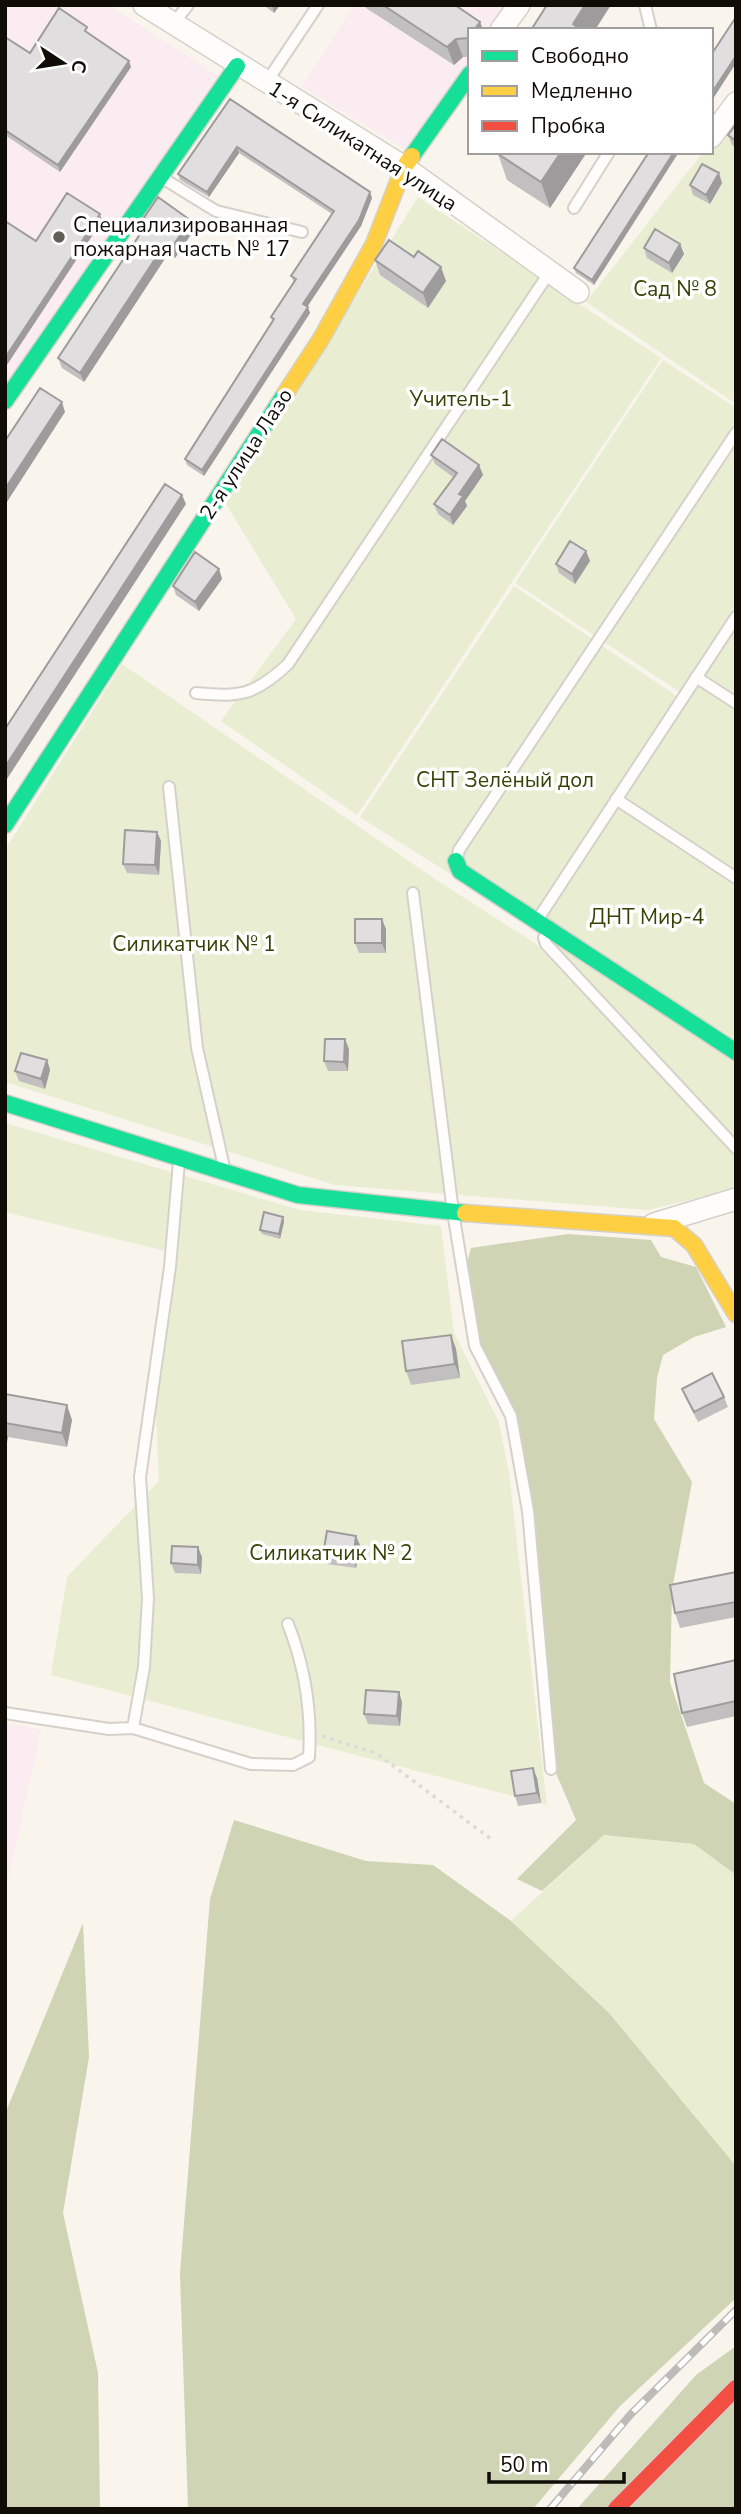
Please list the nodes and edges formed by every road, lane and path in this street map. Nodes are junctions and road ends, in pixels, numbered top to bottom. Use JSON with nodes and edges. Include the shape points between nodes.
{"nodes":[{"id":1,"x":144,"y":5,"type":"edge"},
{"id":2,"x":188,"y":5,"type":"edge"},
{"id":3,"x":318,"y":5,"type":"edge"},
{"id":4,"x":519,"y":5,"type":"edge"},
{"id":5,"x":645,"y":5,"type":"edge"},
{"id":6,"x":173,"y":24,"type":"junction"},
{"id":7,"x":502,"y":28,"type":"edge"},
{"id":8,"x":650,"y":28,"type":"edge"},
{"id":9,"x":237,"y":66,"type":"junction"},
{"id":10,"x":468,"y":77,"type":"edge"},
{"id":11,"x":266,"y":83,"type":"junction"},
{"id":12,"x":736,"y":103,"type":"edge"},
{"id":13,"x":713,"y":134,"type":"edge"},
{"id":14,"x":608,"y":154,"type":"edge"},
{"id":15,"x":404,"y":167,"type":"junction"},
{"id":16,"x":161,"y":177,"type":"junction"},
{"id":17,"x":574,"y":208,"type":"dead end"},
{"id":18,"x":302,"y":232,"type":"dead end"},
{"id":19,"x":549,"y":273,"type":"junction"},
{"id":20,"x":578,"y":292,"type":"dead end"},
{"id":21,"x":5,"y":401,"type":"edge"},
{"id":22,"x":736,"y":433,"type":"edge"},
{"id":23,"x":736,"y":617,"type":"edge"},
{"id":24,"x":696,"y":677,"type":"junction"},
{"id":25,"x":196,"y":692,"type":"dead end"},
{"id":26,"x":736,"y":703,"type":"edge"},
{"id":27,"x":169,"y":788,"type":"dead end"},
{"id":28,"x":616,"y":799,"type":"junction"},
{"id":29,"x":5,"y":825,"type":"edge"},
{"id":30,"x":456,"y":861,"type":"joint"},
{"id":31,"x":736,"y":878,"type":"edge"},
{"id":32,"x":413,"y":893,"type":"dead end"},
{"id":33,"x":538,"y":919,"type":"junction"},
{"id":34,"x":736,"y":1052,"type":"edge"},
{"id":35,"x":5,"y":1102,"type":"edge"},
{"id":36,"x":736,"y":1148,"type":"edge"},
{"id":37,"x":179,"y":1160,"type":"junction"},
{"id":38,"x":226,"y":1173,"type":"junction"},
{"id":39,"x":736,"y":1199,"type":"edge"},
{"id":40,"x":453,"y":1212,"type":"junction"},
{"id":41,"x":654,"y":1225,"type":"junction"},
{"id":42,"x":736,"y":1314,"type":"edge"},
{"id":43,"x":288,"y":1624,"type":"dead end"},
{"id":44,"x":5,"y":1713,"type":"edge"},
{"id":45,"x":133,"y":1728,"type":"junction"},
{"id":46,"x":310,"y":1732,"type":"junction"},
{"id":47,"x":551,"y":1769,"type":"dead end"},
{"id":48,"x":491,"y":1839,"type":"dead end"},
{"id":49,"x":736,"y":2388,"type":"edge"},
{"id":50,"x":616,"y":2509,"type":"edge"}],
"edges":[{"from":1,"to":6,"type":"street","name":"1-я Силикатная улица"},
{"from":2,"to":6,"type":"lane"},
{"from":3,"to":11,"type":"lane"},
{"from":4,"to":7,"type":"street"},
{"from":5,"to":8,"type":"lane"},
{"from":6,"to":9,"type":"street","name":"1-я Силикатная улица"},
{"from":9,"to":11,"type":"street","name":"1-я Силикатная улица"},
{"from":9,"to":16,"type":"street"},
{"from":10,"to":15,"type":"street","name":"2-я улица Лазо"},
{"from":11,"to":15,"type":"street","name":"1-я Силикатная улица"},
{"from":12,"to":13,"type":"street"},
{"from":14,"to":17,"type":"lane"},
{"from":15,"to":19,"type":"street","name":"1-я Силикатная улица"},
{"from":15,"to":29,"type":"street","name":"2-я улица Лазо","via":[[374,244],[321,339]]},
{"from":16,"to":18,"type":"lane","via":[[216,211]]},
{"from":16,"to":21,"type":"street"},
{"from":19,"to":20,"type":"street","name":"1-я Силикатная улица"},
{"from":19,"to":25,"type":"lane","via":[[288,664],[272,679],[238,696]]},
{"from":22,"to":30,"type":"lane","via":[[459,850]]},
{"from":23,"to":24,"type":"lane"},
{"from":24,"to":26,"type":"lane"},
{"from":24,"to":28,"type":"lane"},
{"from":27,"to":38,"type":"lane","via":[[197,1048]]},
{"from":28,"to":31,"type":"lane"},
{"from":28,"to":33,"type":"lane"},
{"from":30,"to":33,"type":"street","via":[[460,871]]},
{"from":32,"to":40,"type":"lane"},
{"from":33,"to":34,"type":"street"},
{"from":33,"to":36,"type":"lane","via":[[546,944]]},
{"from":35,"to":37,"type":"street"},
{"from":37,"to":38,"type":"street"},
{"from":37,"to":45,"type":"lane","via":[[170,1267],[140,1477],[148,1598],[144,1667]]},
{"from":38,"to":40,"type":"street","via":[[298,1195]]},
{"from":39,"to":41,"type":"street"},
{"from":40,"to":41,"type":"street"},
{"from":40,"to":47,"type":"lane","via":[[475,1346],[511,1416],[527,1511]]},
{"from":41,"to":42,"type":"street","via":[[674,1228],[694,1245]]},
{"from":43,"to":46,"type":"lane","via":[[303,1663]]},
{"from":44,"to":45,"type":"lane","via":[[110,1729]]},
{"from":45,"to":46,"type":"lane","via":[[251,1764],[293,1766],[309,1757]]},
{"from":46,"to":48,"type":"path","via":[[376,1753]]},
{"from":49,"to":50,"type":"street"}]}
